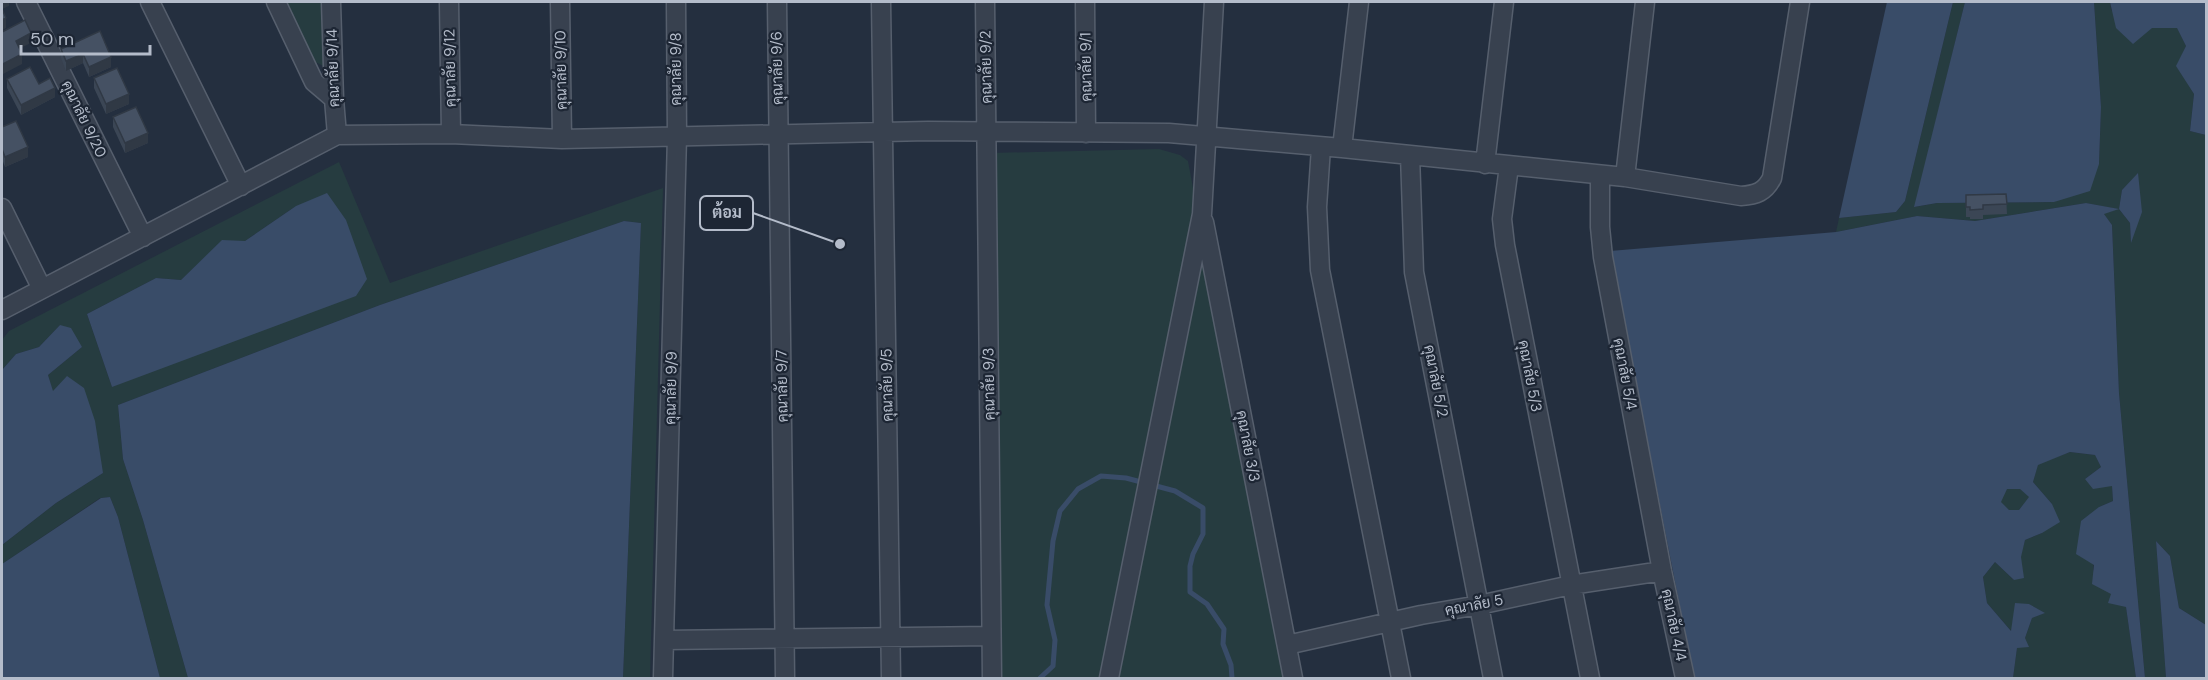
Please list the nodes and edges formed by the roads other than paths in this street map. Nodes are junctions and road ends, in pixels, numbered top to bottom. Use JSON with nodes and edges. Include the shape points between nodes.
{"nodes":[{"id":1,"x":26,"y":2,"type":"edge"},
{"id":2,"x":150,"y":2,"type":"edge"},
{"id":3,"x":276,"y":2,"type":"edge"},
{"id":4,"x":331,"y":2,"type":"edge"},
{"id":5,"x":448,"y":2,"type":"edge"},
{"id":6,"x":560,"y":2,"type":"edge"},
{"id":7,"x":676,"y":2,"type":"edge"},
{"id":8,"x":777,"y":2,"type":"edge"},
{"id":9,"x":881,"y":2,"type":"edge"},
{"id":10,"x":985,"y":2,"type":"edge"},
{"id":11,"x":1085,"y":2,"type":"edge"},
{"id":12,"x":1214,"y":2,"type":"edge"},
{"id":13,"x":1359,"y":2,"type":"edge"},
{"id":14,"x":1504,"y":2,"type":"edge"},
{"id":15,"x":1645,"y":2,"type":"edge"},
{"id":16,"x":1800,"y":2,"type":"edge"},
{"id":17,"x":334,"y":99,"type":"junction"},
{"id":18,"x":883,"y":132,"type":"junction"},
{"id":19,"x":986,"y":132,"type":"junction"},
{"id":20,"x":1086,"y":133,"type":"junction"},
{"id":21,"x":451,"y":134,"type":"junction"},
{"id":22,"x":778,"y":134,"type":"junction"},
{"id":23,"x":337,"y":135,"type":"junction"},
{"id":24,"x":677,"y":136,"type":"junction"},
{"id":25,"x":1208,"y":137,"type":"junction"},
{"id":26,"x":562,"y":139,"type":"junction"},
{"id":27,"x":1321,"y":147,"type":"junction"},
{"id":28,"x":1342,"y":148,"type":"junction"},
{"id":29,"x":1410,"y":155,"type":"junction"},
{"id":30,"x":1485,"y":164,"type":"junction"},
{"id":31,"x":1509,"y":166,"type":"junction"},
{"id":32,"x":1600,"y":176,"type":"junction"},
{"id":33,"x":1625,"y":177,"type":"junction"},
{"id":34,"x":241,"y":186,"type":"junction"},
{"id":35,"x":2,"y":208,"type":"edge"},
{"id":36,"x":1202,"y":214,"type":"junction"},
{"id":37,"x":143,"y":237,"type":"junction"},
{"id":38,"x":42,"y":289,"type":"junction"},
{"id":39,"x":2,"y":310,"type":"edge"},
{"id":40,"x":1662,"y":571,"type":"junction"},
{"id":41,"x":1571,"y":585,"type":"junction"},
{"id":42,"x":1479,"y":605,"type":"junction"},
{"id":43,"x":1390,"y":622,"type":"junction"},
{"id":44,"x":991,"y":636,"type":"junction"},
{"id":45,"x":890,"y":637,"type":"junction"},
{"id":46,"x":785,"y":639,"type":"junction"},
{"id":47,"x":665,"y":640,"type":"junction"},
{"id":48,"x":1287,"y":645,"type":"junction"},
{"id":49,"x":663,"y":678,"type":"edge"},
{"id":50,"x":785,"y":678,"type":"edge"},
{"id":51,"x":891,"y":678,"type":"edge"},
{"id":52,"x":992,"y":678,"type":"edge"},
{"id":53,"x":1109,"y":678,"type":"edge"},
{"id":54,"x":1293,"y":678,"type":"edge"},
{"id":55,"x":1401,"y":678,"type":"edge"},
{"id":56,"x":1493,"y":678,"type":"edge"},
{"id":57,"x":1590,"y":678,"type":"edge"},
{"id":58,"x":1685,"y":678,"type":"edge"}],
"edges":[{"from":1,"to":37,"type":"street","name":"คุณาลัย 9/20"},
{"from":2,"to":34,"type":"street"},
{"from":3,"to":17,"type":"street","via":[[314,82]]},
{"from":4,"to":17,"type":"street","name":"คุณาลัย 9/14"},
{"from":5,"to":21,"type":"street","name":"คุณาลัย 9/12"},
{"from":6,"to":26,"type":"street","name":"คุณาลัย 9/10"},
{"from":7,"to":24,"type":"street","name":"คุณาลัย 9/8"},
{"from":8,"to":22,"type":"street","name":"คุณาลัย 9/6"},
{"from":9,"to":18,"type":"street","name":"คุณาลัย 9/5"},
{"from":10,"to":19,"type":"street","name":"คุณาลัย 9/2"},
{"from":11,"to":20,"type":"street","name":"คุณาลัย 9/1"},
{"from":12,"to":25,"type":"street"},
{"from":13,"to":28,"type":"street"},
{"from":14,"to":30,"type":"street"},
{"from":15,"to":33,"type":"street"},
{"from":16,"to":33,"type":"street","via":[[1772,178],[1767,187],[1741,196]]},
{"from":17,"to":23,"type":"street","name":"คุณาลัย 9/14"},
{"from":18,"to":19,"type":"street"},
{"from":18,"to":22,"type":"street"},
{"from":18,"to":45,"type":"street","name":"คุณาลัย 9/5"},
{"from":19,"to":20,"type":"street"},
{"from":19,"to":44,"type":"street","name":"คุณาลัย 9/3"},
{"from":20,"to":25,"type":"street"},
{"from":21,"to":23,"type":"street"},
{"from":21,"to":26,"type":"street"},
{"from":22,"to":24,"type":"street"},
{"from":22,"to":46,"type":"street","name":"คุณาลัย 9/7"},
{"from":23,"to":34,"type":"street"},
{"from":24,"to":26,"type":"street"},
{"from":24,"to":47,"type":"street","name":"คุณาลัย 9/9"},
{"from":25,"to":27,"type":"street"},
{"from":25,"to":36,"type":"street"},
{"from":27,"to":28,"type":"street"},
{"from":27,"to":43,"type":"street","via":[[1317,207],[1320,270]]},
{"from":28,"to":29,"type":"street"},
{"from":29,"to":30,"type":"street"},
{"from":29,"to":42,"type":"street","name":"คุณาลัย 5/2","via":[[1414,272]]},
{"from":30,"to":31,"type":"street"},
{"from":31,"to":32,"type":"street"},
{"from":31,"to":41,"type":"street","name":"คุณาลัย 5/3","via":[[1502,219],[1504,245]]},
{"from":32,"to":33,"type":"street"},
{"from":32,"to":40,"type":"street","name":"คุณาลัย 5/4","via":[[1602,250]]},
{"from":34,"to":37,"type":"street"},
{"from":35,"to":38,"type":"street"},
{"from":36,"to":48,"type":"street","name":"คุณาลัย 3/3"},
{"from":36,"to":53,"type":"street"},
{"from":37,"to":38,"type":"street"},
{"from":38,"to":39,"type":"street"},
{"from":40,"to":41,"type":"street","name":"คุณาลัย 5"},
{"from":40,"to":58,"type":"street","name":"คุณาลัย 4/4"},
{"from":41,"to":42,"type":"street","name":"คุณาลัย 5"},
{"from":41,"to":57,"type":"street","name":"คุณาลัย 5/3"},
{"from":42,"to":43,"type":"street","name":"คุณาลัย 5"},
{"from":42,"to":56,"type":"street","name":"คุณาลัย 5/2"},
{"from":43,"to":48,"type":"street","name":"คุณาลัย 5"},
{"from":43,"to":55,"type":"street"},
{"from":44,"to":45,"type":"street"},
{"from":44,"to":52,"type":"street","name":"คุณาลัย 9/3"},
{"from":45,"to":46,"type":"street"},
{"from":45,"to":51,"type":"street","name":"คุณาลัย 9/5"},
{"from":46,"to":47,"type":"street"},
{"from":46,"to":50,"type":"street","name":"คุณาลัย 9/7"},
{"from":47,"to":49,"type":"street","name":"คุณาลัย 9/9"},
{"from":48,"to":54,"type":"street","name":"คุณาลัย 3/3"}]}
